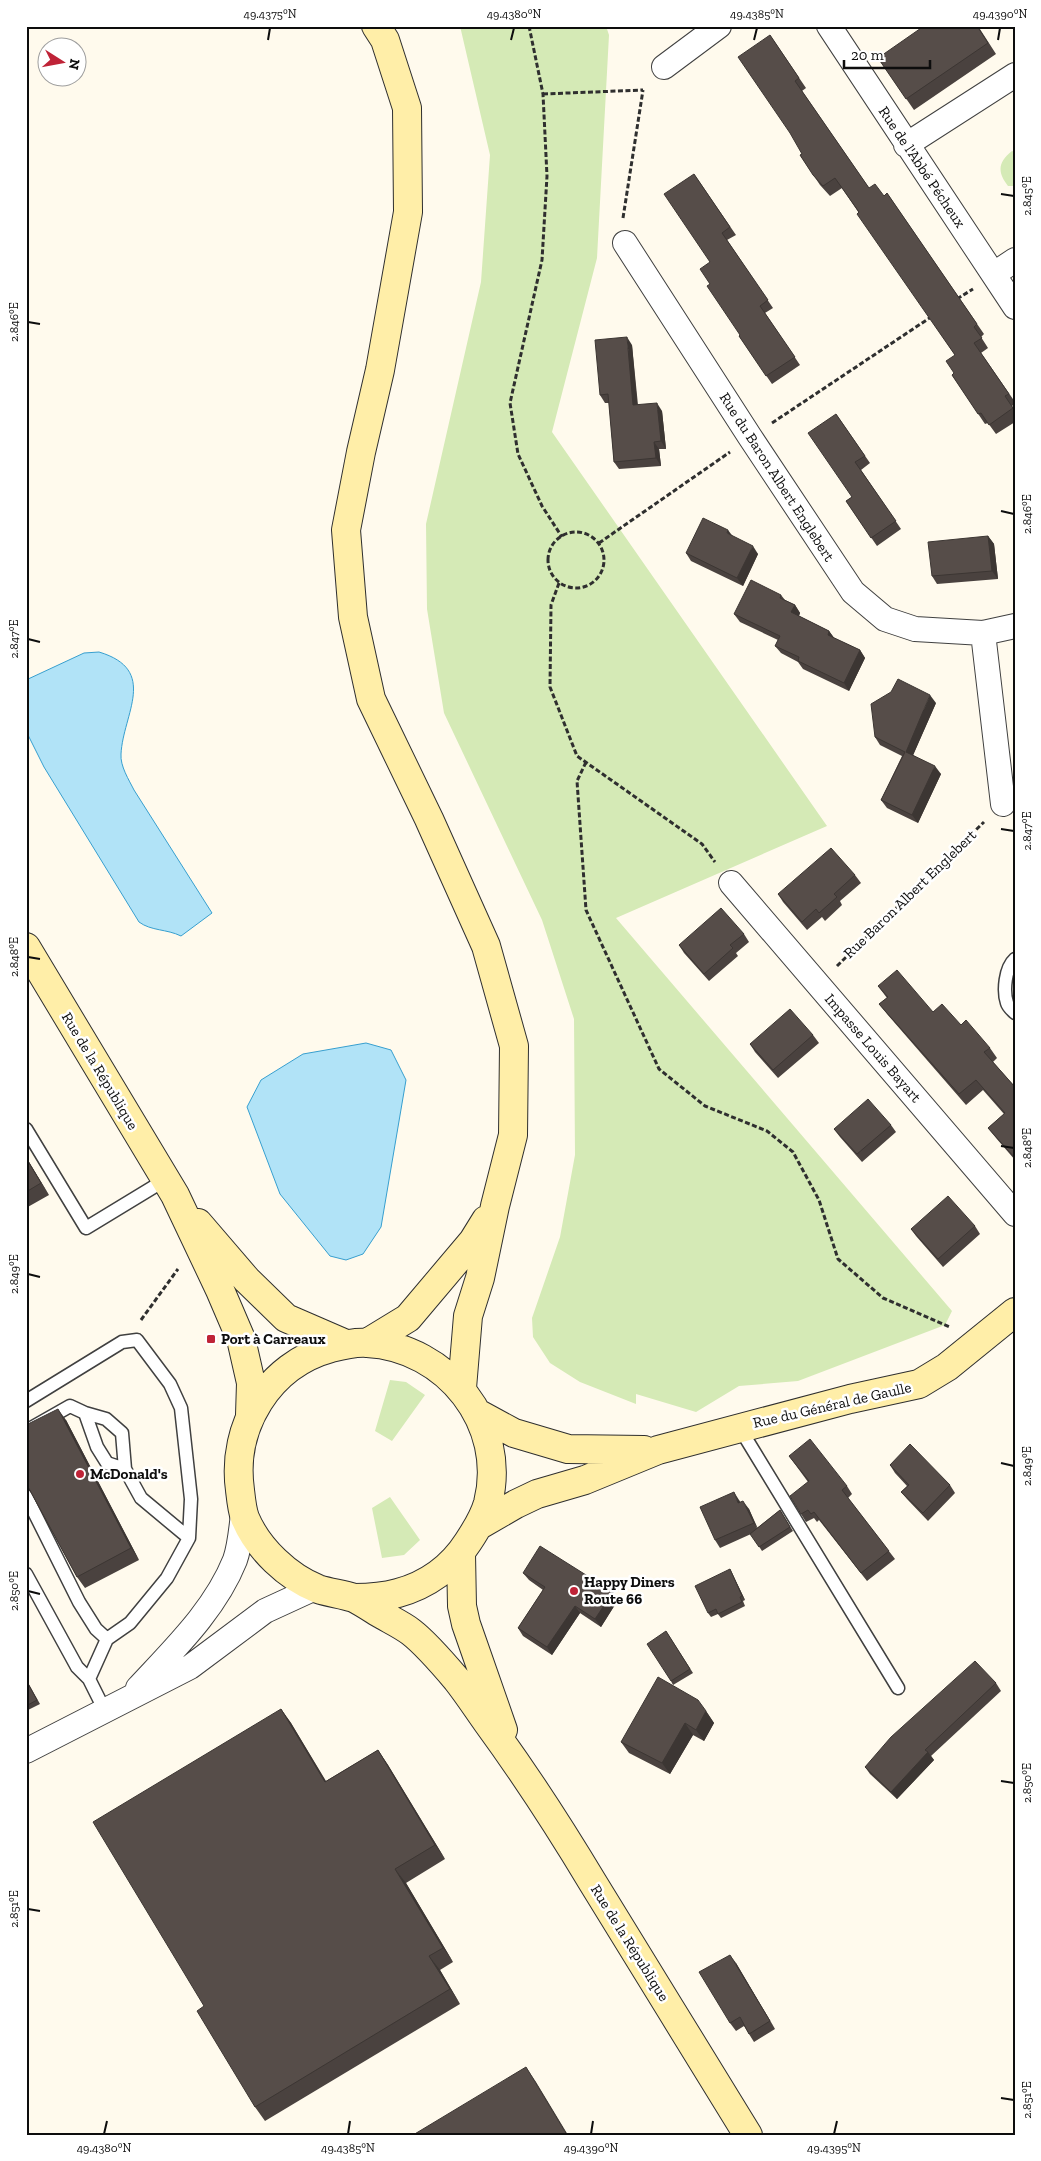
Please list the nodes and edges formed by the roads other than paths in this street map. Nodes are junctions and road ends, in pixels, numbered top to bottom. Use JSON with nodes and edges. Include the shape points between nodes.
{"nodes":[{"id":1,"x":376,"y":26,"type":"edge"},
{"id":2,"x":719,"y":26,"type":"edge"},
{"id":3,"x":829,"y":26,"type":"edge"},
{"id":4,"x":664,"y":67,"type":"road end"},
{"id":5,"x":1015,"y":75,"type":"edge"},
{"id":6,"x":906,"y":145,"type":"junction"},
{"id":7,"x":625,"y":243,"type":"road end"},
{"id":8,"x":1015,"y":260,"type":"edge"},
{"id":9,"x":994,"y":274,"type":"junction"},
{"id":10,"x":1015,"y":308,"type":"edge"},
{"id":11,"x":1015,"y":626,"type":"edge"},
{"id":12,"x":983,"y":633,"type":"junction"},
{"id":13,"x":1003,"y":804,"type":"road end"},
{"id":14,"x":731,"y":883,"type":"road end"},
{"id":15,"x":26,"y":947,"type":"edge"},
{"id":16,"x":1015,"y":959,"type":"edge"},
{"id":17,"x":1015,"y":1013,"type":"edge"},
{"id":18,"x":26,"y":1129,"type":"edge"},
{"id":19,"x":170,"y":1188,"type":"junction"},
{"id":20,"x":495,"y":1206,"type":"junction"},
{"id":21,"x":1015,"y":1214,"type":"edge"},
{"id":22,"x":1015,"y":1312,"type":"edge"},
{"id":23,"x":356,"y":1343,"type":"junction"},
{"id":24,"x":462,"y":1388,"type":"junction"},
{"id":25,"x":26,"y":1401,"type":"edge"},
{"id":26,"x":85,"y":1413,"type":"junction"},
{"id":27,"x":479,"y":1414,"type":"junction"},
{"id":28,"x":250,"y":1415,"type":"junction"},
{"id":29,"x":739,"y":1427,"type":"junction"},
{"id":30,"x":26,"y":1431,"type":"edge"},
{"id":31,"x":658,"y":1450,"type":"junction"},
{"id":32,"x":125,"y":1469,"type":"junction"},
{"id":33,"x":26,"y":1496,"type":"edge"},
{"id":34,"x":243,"y":1515,"type":"junction"},
{"id":35,"x":478,"y":1526,"type":"junction"},
{"id":36,"x":189,"y":1538,"type":"junction"},
{"id":37,"x":461,"y":1554,"type":"junction"},
{"id":38,"x":26,"y":1574,"type":"edge"},
{"id":39,"x":315,"y":1588,"type":"junction"},
{"id":40,"x":354,"y":1598,"type":"junction"},
{"id":41,"x":107,"y":1639,"type":"junction"},
{"id":42,"x":89,"y":1679,"type":"junction"},
{"id":43,"x":898,"y":1688,"type":"dead end"},
{"id":44,"x":114,"y":1707,"type":"junction"},
{"id":45,"x":26,"y":1751,"type":"edge"},
{"id":46,"x":510,"y":1753,"type":"junction"},
{"id":47,"x":748,"y":2135,"type":"edge"}],
"edges":[{"from":1,"to":20,"type":"main road","via":[[385,40],[407,108],[408,212],[380,370],[346,530],[353,617],[371,699],[486,946],[514,1046],[513,1135]]},
{"from":2,"to":4,"type":"street"},
{"from":3,"to":6,"type":"street","name":"Rue de l'Abbé Pécheux"},
{"from":5,"to":6,"type":"street"},
{"from":6,"to":9,"type":"street","name":"Rue de l'Abbé Pécheux"},
{"from":7,"to":12,"type":"street","name":"Rue du Baron Albert Englebert","via":[[853,592],[885,619],[916,629]]},
{"from":8,"to":9,"type":"street"},
{"from":9,"to":10,"type":"street","name":"Rue de l'Abbé Pécheux"},
{"from":11,"to":12,"type":"street","name":"Rue du Baron Albert Englebert"},
{"from":12,"to":13,"type":"street"},
{"from":14,"to":21,"type":"street","name":"Impasse Louis Bayart"},
{"from":15,"to":19,"type":"main road","name":"Rue de la République"},
{"from":16,"to":17,"type":"lane","via":[[1005,982],[1007,1004]]},
{"from":18,"to":19,"type":"lane","via":[[86,1228]]},
{"from":19,"to":23,"type":"main road","name":"Rue de la République","via":[[247,1280],[286,1318]]},
{"from":19,"to":28,"type":"main road","name":"Rue de la République","via":[[241,1339],[252,1383]]},
{"from":20,"to":23,"type":"main road","via":[[473,1241],[408,1318]]},
{"from":20,"to":24,"type":"main road","via":[[480,1278],[468,1316]]},
{"from":22,"to":29,"type":"main road","name":"Rue du Général de Gaulle","via":[[947,1367],[920,1384]]},
{"from":23,"to":24,"type":"main road","via":[[403,1349],[435,1364]]},
{"from":23,"to":28,"type":"main road","via":[[316,1352],[289,1368],[266,1389]]},
{"from":24,"to":27,"type":"main road"},
{"from":25,"to":36,"type":"lane","via":[[122,1342],[137,1340],[170,1384],[181,1408],[190,1499]]},
{"from":26,"to":30,"type":"lane","via":[[70,1406]]},
{"from":26,"to":32,"type":"lane","via":[[97,1447],[107,1463]]},
{"from":26,"to":32,"type":"lane","via":[[106,1419],[122,1433]]},
{"from":27,"to":31,"type":"main road","name":"Rue du Général de Gaulle","via":[[514,1433],[568,1449]]},
{"from":27,"to":35,"type":"main road","via":[[489,1443],[492,1473],[488,1504]]},
{"from":28,"to":34,"type":"main road","via":[[239,1451]]},
{"from":29,"to":31,"type":"main road","name":"Rue du Général de Gaulle"},
{"from":29,"to":43,"type":"lane"},
{"from":31,"to":35,"type":"main road","name":"Rue du Général de Gaulle","via":[[586,1480],[536,1494]]},
{"from":32,"to":36,"type":"lane","via":[[141,1498]]},
{"from":33,"to":41,"type":"lane","via":[[79,1602],[96,1630]]},
{"from":34,"to":39,"type":"main road","via":[[268,1554],[295,1577]]},
{"from":34,"to":44,"type":"street","via":[[236,1558],[220,1591],[178,1645]]},
{"from":35,"to":37,"type":"main road"},
{"from":36,"to":41,"type":"lane","via":[[167,1578],[130,1623]]},
{"from":37,"to":40,"type":"main road","via":[[422,1584],[398,1593]]},
{"from":37,"to":46,"type":"main road","name":"Rue de la République","via":[[462,1606],[466,1624]]},
{"from":38,"to":42,"type":"lane","via":[[76,1667]]},
{"from":39,"to":40,"type":"main road"},
{"from":39,"to":44,"type":"street","via":[[265,1611],[190,1667]]},
{"from":40,"to":46,"type":"main road","name":"Rue de la République","via":[[415,1636],[457,1681]]},
{"from":41,"to":42,"type":"lane"},
{"from":42,"to":44,"type":"lane"},
{"from":44,"to":45,"type":"street"},
{"from":46,"to":47,"type":"main road","name":"Rue de la République"}]}
